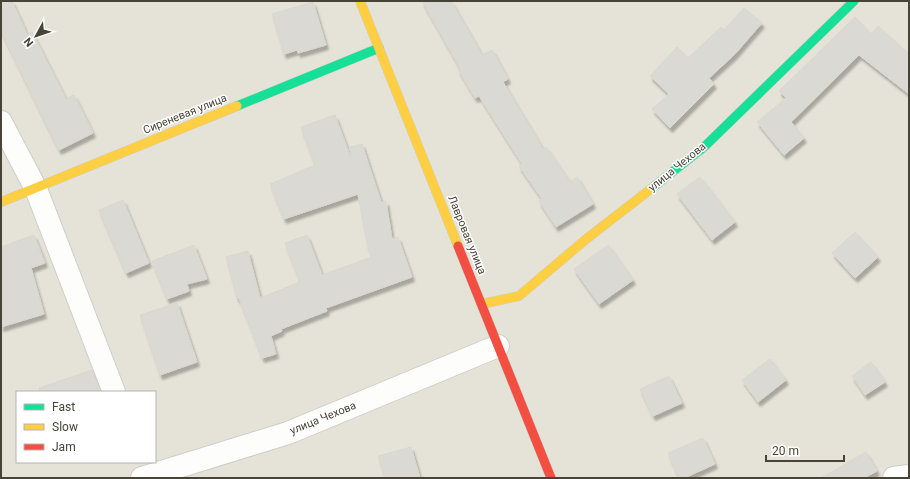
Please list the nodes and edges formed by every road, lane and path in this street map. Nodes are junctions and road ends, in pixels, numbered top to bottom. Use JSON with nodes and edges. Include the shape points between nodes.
{"nodes":[{"id":1,"x":360,"y":1,"type":"edge"},
{"id":2,"x":854,"y":1,"type":"edge"},
{"id":3,"x":378,"y":48,"type":"junction"},
{"id":4,"x":1,"y":122,"type":"edge"},
{"id":5,"x":36,"y":189,"type":"junction"},
{"id":6,"x":1,"y":202,"type":"edge"},
{"id":7,"x":482,"y":304,"type":"junction"},
{"id":8,"x":498,"y":346,"type":"junction"},
{"id":9,"x":114,"y":391,"type":"edge"},
{"id":10,"x":143,"y":472,"type":"edge"},
{"id":11,"x":909,"y":476,"type":"edge"},
{"id":12,"x":551,"y":478,"type":"edge"},
{"id":13,"x":894,"y":478,"type":"edge"}],
"edges":[{"from":1,"to":3,"type":"street","name":"Лавровая улица"},
{"from":2,"to":7,"type":"street","name":"улица Чехова","via":[[704,146],[519,296]]},
{"from":3,"to":5,"type":"street","name":"Сиреневая улица"},
{"from":3,"to":7,"type":"street","name":"Лавровая улица"},
{"from":4,"to":5,"type":"street"},
{"from":5,"to":6,"type":"street","name":"Сиреневая улица"},
{"from":5,"to":9,"type":"street"},
{"from":7,"to":8,"type":"street","name":"Лавровая улица"},
{"from":8,"to":10,"type":"street","name":"улица Чехова","via":[[288,433]]},
{"from":8,"to":12,"type":"street","name":"Лавровая улица"},
{"from":11,"to":13,"type":"street"}]}
